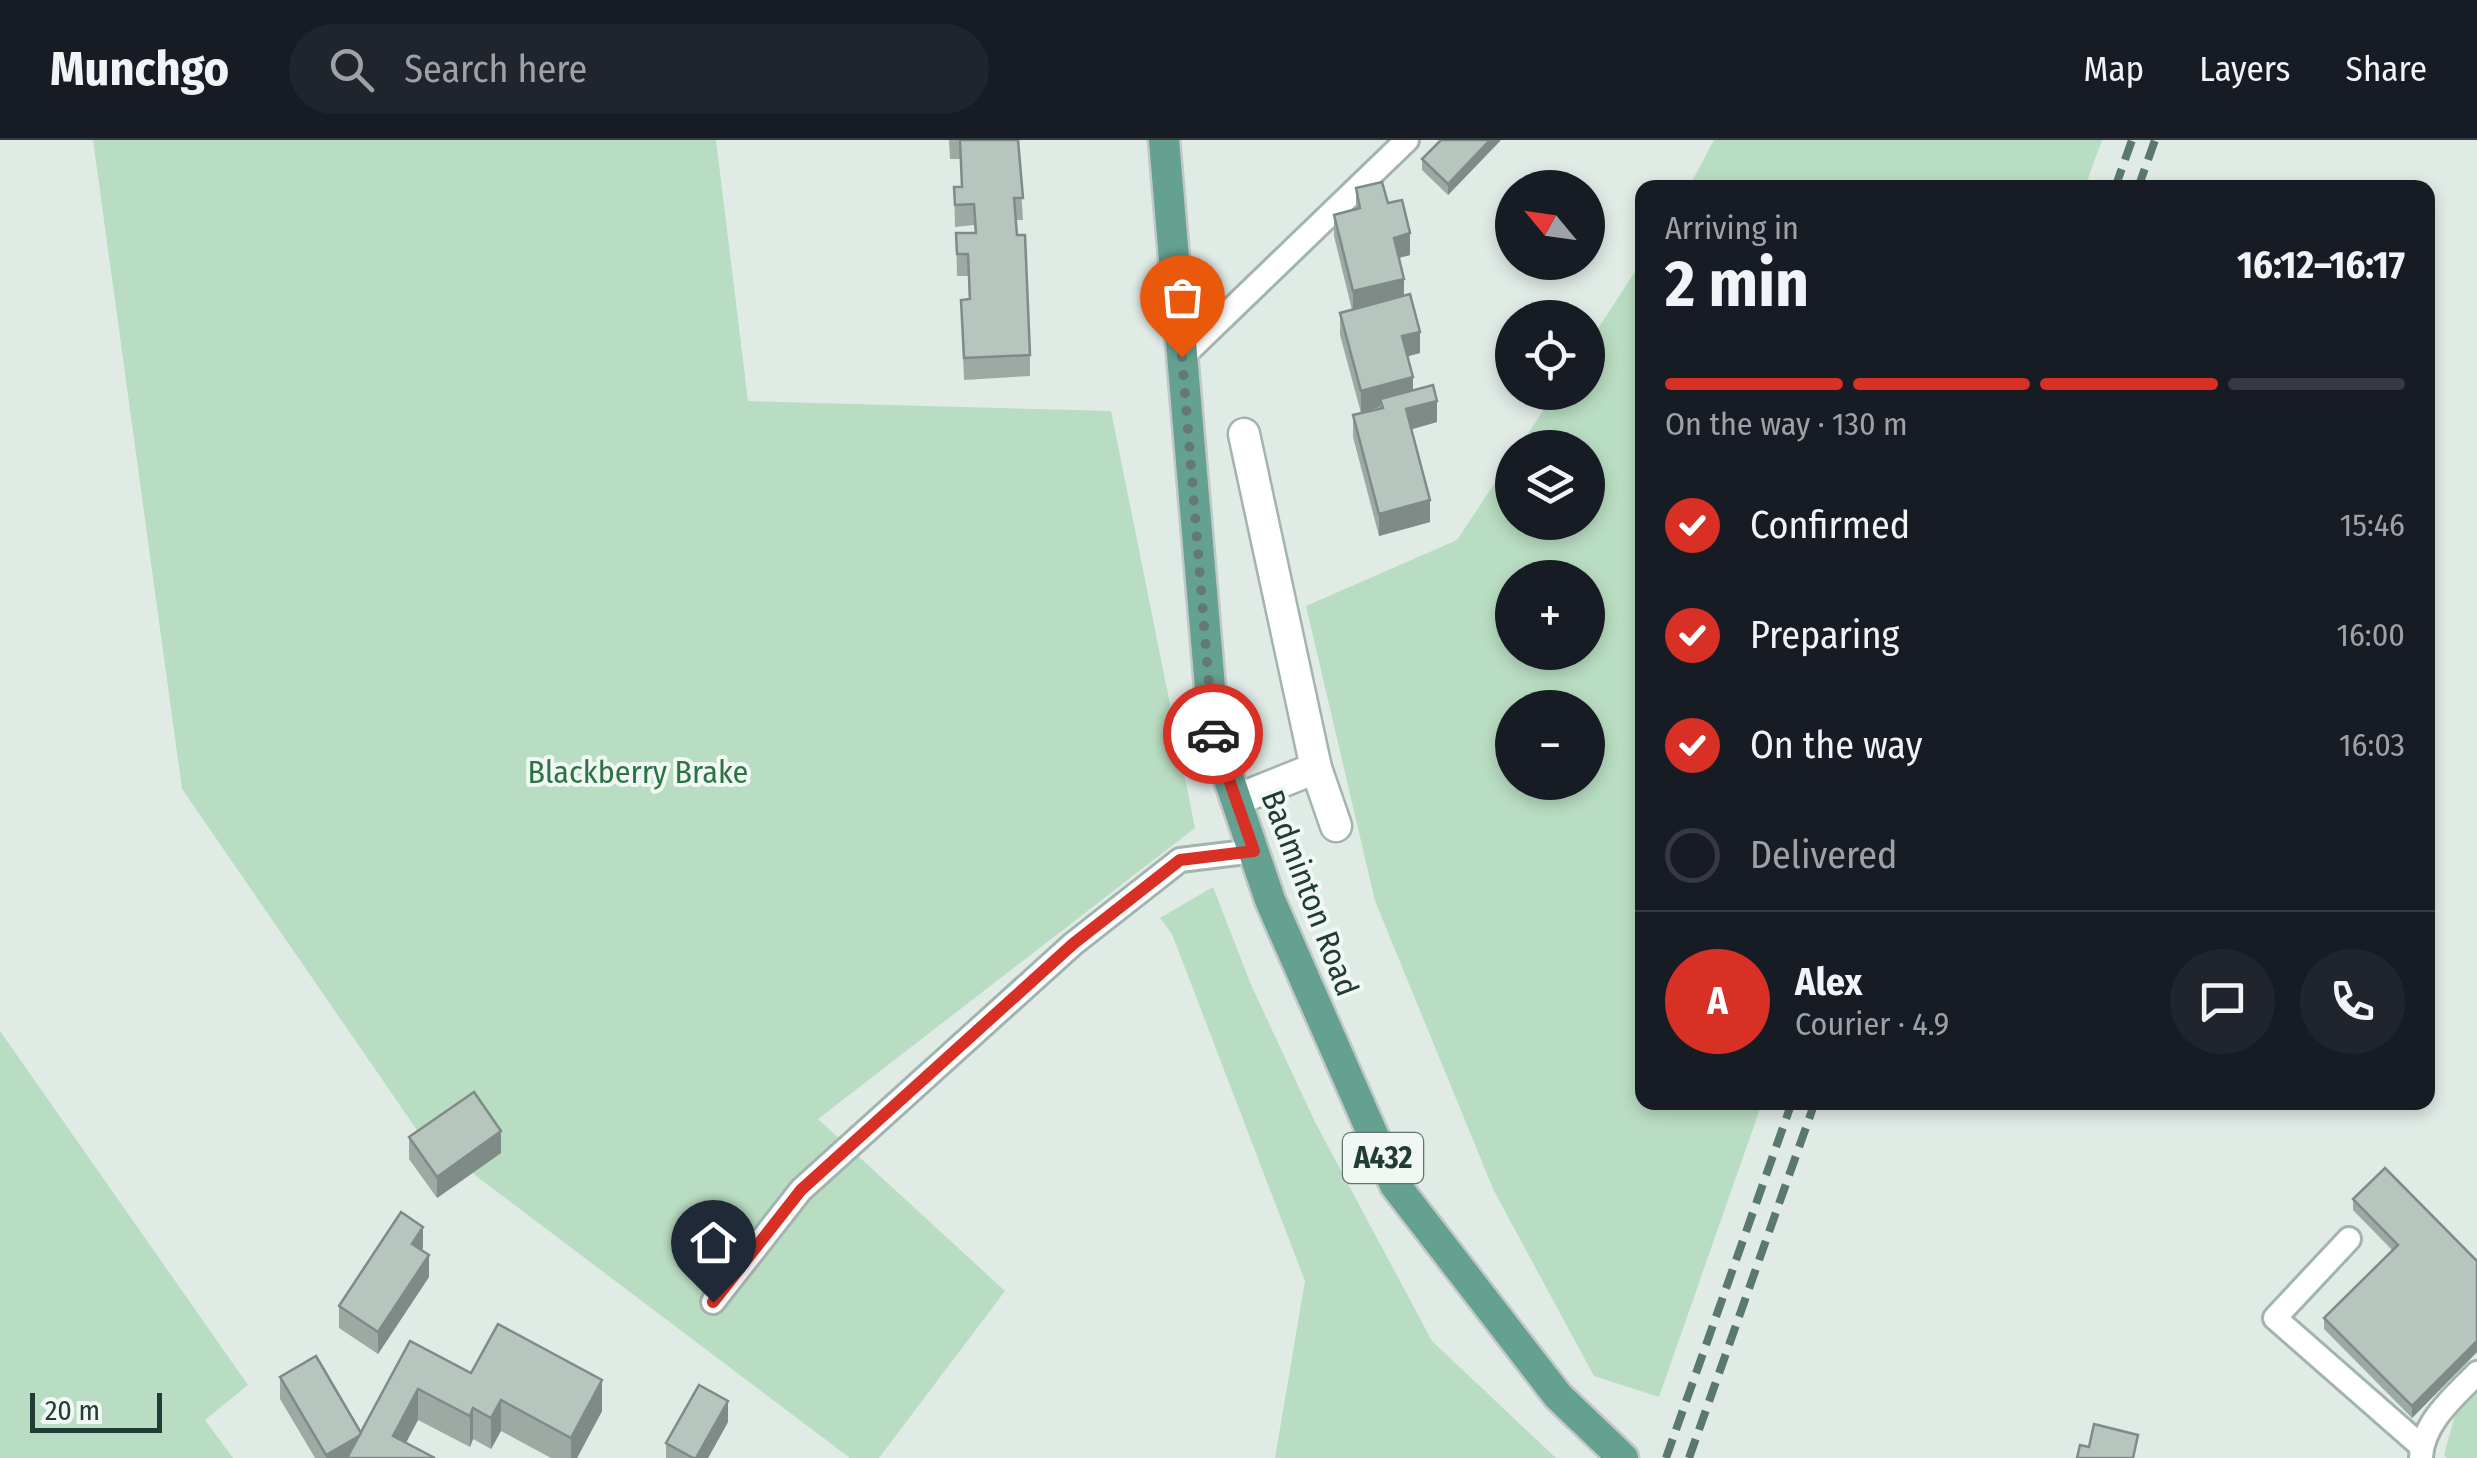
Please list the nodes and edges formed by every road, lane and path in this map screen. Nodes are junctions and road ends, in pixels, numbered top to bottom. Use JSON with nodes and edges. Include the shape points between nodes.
{"nodes":[{"id":1,"x":1164,"y":140,"type":"edge"},
{"id":2,"x":1407,"y":140,"type":"edge"},
{"id":3,"x":1182,"y":357,"type":"junction"},
{"id":4,"x":1244,"y":434,"type":"dead end"},
{"id":5,"x":1316,"y":768,"type":"junction"},
{"id":6,"x":1236,"y":800,"type":"junction"},
{"id":7,"x":1336,"y":826,"type":"dead end"},
{"id":8,"x":1254,"y":851,"type":"junction"},
{"id":9,"x":2349,"y":1238,"type":"dead end"},
{"id":10,"x":713,"y":1302,"type":"dead end"},
{"id":11,"x":2477,"y":1373,"type":"edge"},
{"id":12,"x":2421,"y":1452,"type":"edge"},
{"id":13,"x":1624,"y":1458,"type":"edge"}],
"edges":[{"from":1,"to":3,"type":"main road","name":"Badminton Road","number":"A432"},
{"from":2,"to":3,"type":"lane"},
{"from":3,"to":6,"type":"main road","name":"Badminton Road","number":"A432","via":[[1214,734]]},
{"from":4,"to":5,"type":"street"},
{"from":5,"to":6,"type":"street"},
{"from":5,"to":7,"type":"street"},
{"from":6,"to":8,"type":"main road","name":"Badminton Road","number":"A432"},
{"from":8,"to":10,"type":"lane","via":[[1180,860],[1073,944],[801,1190]]},
{"from":8,"to":13,"type":"main road","name":"Badminton Road","number":"A432","via":[[1395,1184],[1558,1396]]},
{"from":9,"to":12,"type":"lane","via":[[2275,1318]]},
{"from":11,"to":12,"type":"lane","via":[[2432,1422]]}]}
